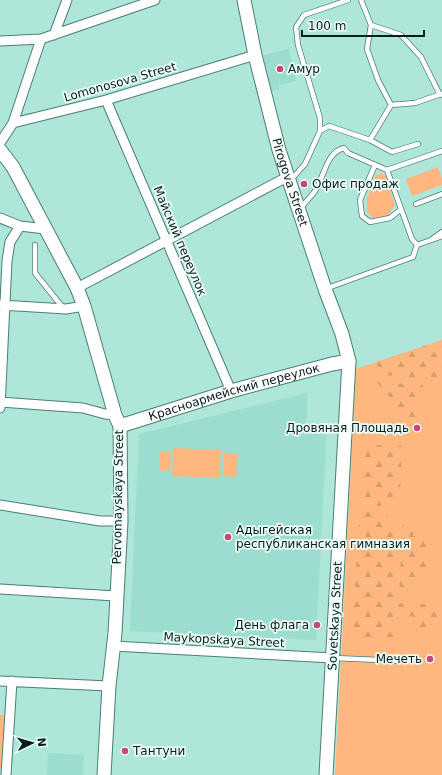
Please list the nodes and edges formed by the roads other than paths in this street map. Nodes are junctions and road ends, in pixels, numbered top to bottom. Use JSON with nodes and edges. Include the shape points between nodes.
{"nodes":[{"id":1,"x":67,"y":0,"type":"edge"},
{"id":2,"x":155,"y":0,"type":"edge"},
{"id":3,"x":244,"y":0,"type":"edge"},
{"id":4,"x":348,"y":0,"type":"edge"},
{"id":5,"x":361,"y":0,"type":"edge"},
{"id":6,"x":127,"y":3,"type":"edge"},
{"id":7,"x":371,"y":25,"type":"junction"},
{"id":8,"x":54,"y":35,"type":"junction"},
{"id":9,"x":41,"y":39,"type":"junction"},
{"id":10,"x":0,"y":41,"type":"edge"},
{"id":11,"x":255,"y":55,"type":"junction"},
{"id":12,"x":441,"y":94,"type":"edge"},
{"id":13,"x":106,"y":100,"type":"junction"},
{"id":14,"x":391,"y":105,"type":"junction"},
{"id":15,"x":13,"y":123,"type":"junction"},
{"id":16,"x":320,"y":131,"type":"junction"},
{"id":17,"x":370,"y":140,"type":"junction"},
{"id":18,"x":0,"y":143,"type":"edge"},
{"id":19,"x":418,"y":144,"type":"dead end"},
{"id":20,"x":0,"y":150,"type":"edge"},
{"id":21,"x":442,"y":151,"type":"edge"},
{"id":22,"x":375,"y":165,"type":"junction"},
{"id":23,"x":387,"y":170,"type":"junction"},
{"id":24,"x":288,"y":179,"type":"junction"},
{"id":25,"x":442,"y":194,"type":"edge"},
{"id":26,"x":416,"y":204,"type":"dead end"},
{"id":27,"x":400,"y":210,"type":"junction"},
{"id":28,"x":298,"y":211,"type":"junction"},
{"id":29,"x":0,"y":218,"type":"edge"},
{"id":30,"x":20,"y":226,"type":"junction"},
{"id":31,"x":45,"y":229,"type":"junction"},
{"id":32,"x":442,"y":232,"type":"edge"},
{"id":33,"x":442,"y":236,"type":"edge"},
{"id":34,"x":166,"y":240,"type":"junction"},
{"id":35,"x":429,"y":241,"type":"junction"},
{"id":36,"x":35,"y":245,"type":"dead end"},
{"id":37,"x":417,"y":245,"type":"junction"},
{"id":38,"x":4,"y":267,"type":"edge"},
{"id":39,"x":77,"y":288,"type":"junction"},
{"id":40,"x":325,"y":289,"type":"junction"},
{"id":41,"x":3,"y":305,"type":"edge"},
{"id":42,"x":84,"y":306,"type":"junction"},
{"id":43,"x":64,"y":309,"type":"junction"},
{"id":44,"x":2,"y":354,"type":"edge"},
{"id":45,"x":349,"y":361,"type":"junction"},
{"id":46,"x":232,"y":391,"type":"junction"},
{"id":47,"x":0,"y":402,"type":"edge"},
{"id":48,"x":0,"y":408,"type":"edge"},
{"id":49,"x":118,"y":420,"type":"junction"},
{"id":50,"x":0,"y":505,"type":"edge"},
{"id":51,"x":121,"y":521,"type":"junction"},
{"id":52,"x":0,"y":589,"type":"edge"},
{"id":53,"x":116,"y":596,"type":"junction"},
{"id":54,"x":113,"y":646,"type":"junction"},
{"id":55,"x":333,"y":658,"type":"junction"},
{"id":56,"x":403,"y":661,"type":"dead end"},
{"id":57,"x":0,"y":681,"type":"edge"},
{"id":58,"x":12,"y":681,"type":"junction"},
{"id":59,"x":109,"y":686,"type":"junction"},
{"id":60,"x":6,"y":775,"type":"edge"},
{"id":61,"x":104,"y":775,"type":"edge"},
{"id":62,"x":326,"y":775,"type":"edge"}],
"edges":[{"from":1,"to":8,"type":"street"},
{"from":2,"to":6,"type":"street"},
{"from":3,"to":11,"type":"street","name":"Pirogova Street"},
{"from":4,"to":16,"type":"lane","via":[[304,15],[296,27],[298,44],[320,118]]},
{"from":5,"to":7,"type":"lane"},
{"from":6,"to":8,"type":"street"},
{"from":7,"to":12,"type":"lane","via":[[400,35],[421,57]]},
{"from":7,"to":14,"type":"lane","via":[[367,49],[378,80]]},
{"from":8,"to":9,"type":"street"},
{"from":9,"to":10,"type":"street"},
{"from":9,"to":15,"type":"street"},
{"from":11,"to":13,"type":"street","name":"Lomonosova Street"},
{"from":11,"to":24,"type":"street","name":"Pirogova Street"},
{"from":12,"to":14,"type":"lane","via":[[415,104]]},
{"from":13,"to":15,"type":"street","name":"Lomonosova Street"},
{"from":13,"to":34,"type":"street","name":"Майский переулок"},
{"from":14,"to":17,"type":"lane"},
{"from":15,"to":18,"type":"street"},
{"from":16,"to":17,"type":"lane","via":[[329,126]]},
{"from":16,"to":24,"type":"lane","via":[[305,164],[295,177]]},
{"from":17,"to":19,"type":"lane","via":[[392,152]]},
{"from":20,"to":31,"type":"street","name":"Pervomayskaya Street","via":[[13,167]]},
{"from":21,"to":23,"type":"lane"},
{"from":22,"to":23,"type":"lane"},
{"from":22,"to":27,"type":"lane","via":[[360,200],[362,216],[370,222],[390,218]]},
{"from":22,"to":28,"type":"lane","via":[[348,154],[344,148],[338,149],[332,155],[316,191]]},
{"from":23,"to":27,"type":"lane"},
{"from":24,"to":28,"type":"street","name":"Pirogova Street"},
{"from":24,"to":34,"type":"street"},
{"from":25,"to":26,"type":"lane"},
{"from":27,"to":37,"type":"lane"},
{"from":28,"to":40,"type":"street","name":"Pirogova Street"},
{"from":29,"to":30,"type":"street"},
{"from":30,"to":31,"type":"street"},
{"from":30,"to":38,"type":"street","via":[[10,242]]},
{"from":31,"to":39,"type":"street","name":"Pervomayskaya Street"},
{"from":32,"to":35,"type":"lane"},
{"from":33,"to":35,"type":"lane"},
{"from":34,"to":39,"type":"street"},
{"from":34,"to":46,"type":"street","name":"Майский переулок"},
{"from":35,"to":37,"type":"lane"},
{"from":36,"to":43,"type":"lane","via":[[35,273]]},
{"from":37,"to":40,"type":"lane","via":[[413,257]]},
{"from":38,"to":41,"type":"street"},
{"from":39,"to":42,"type":"street","name":"Pervomayskaya Street"},
{"from":40,"to":45,"type":"street","name":"Pirogova Street"},
{"from":41,"to":43,"type":"street"},
{"from":41,"to":44,"type":"street"},
{"from":42,"to":43,"type":"street"},
{"from":42,"to":49,"type":"street","name":"Pervomayskaya Street"},
{"from":44,"to":47,"type":"street"},
{"from":45,"to":46,"type":"street","name":"Красноармейский переулок"},
{"from":45,"to":55,"type":"street","name":"Sovetskaya Street"},
{"from":46,"to":49,"type":"street","name":"Красноармейский переулок"},
{"from":47,"to":48,"type":"street"},
{"from":47,"to":49,"type":"street","name":"Красноармейский переулок","via":[[83,408]]},
{"from":49,"to":51,"type":"street","name":"Pervomayskaya Street"},
{"from":50,"to":51,"type":"street","via":[[100,521]]},
{"from":51,"to":53,"type":"street","name":"Pervomayskaya Street"},
{"from":52,"to":53,"type":"street"},
{"from":53,"to":54,"type":"street","name":"Pervomayskaya Street"},
{"from":54,"to":55,"type":"street","name":"Maykopskaya Street"},
{"from":54,"to":59,"type":"street","name":"Pervomayskaya Street"},
{"from":55,"to":56,"type":"lane"},
{"from":55,"to":62,"type":"street","name":"Sovetskaya Street"},
{"from":57,"to":58,"type":"street"},
{"from":58,"to":59,"type":"street"},
{"from":58,"to":60,"type":"street"},
{"from":59,"to":61,"type":"street","name":"Pervomayskaya Street"}]}
